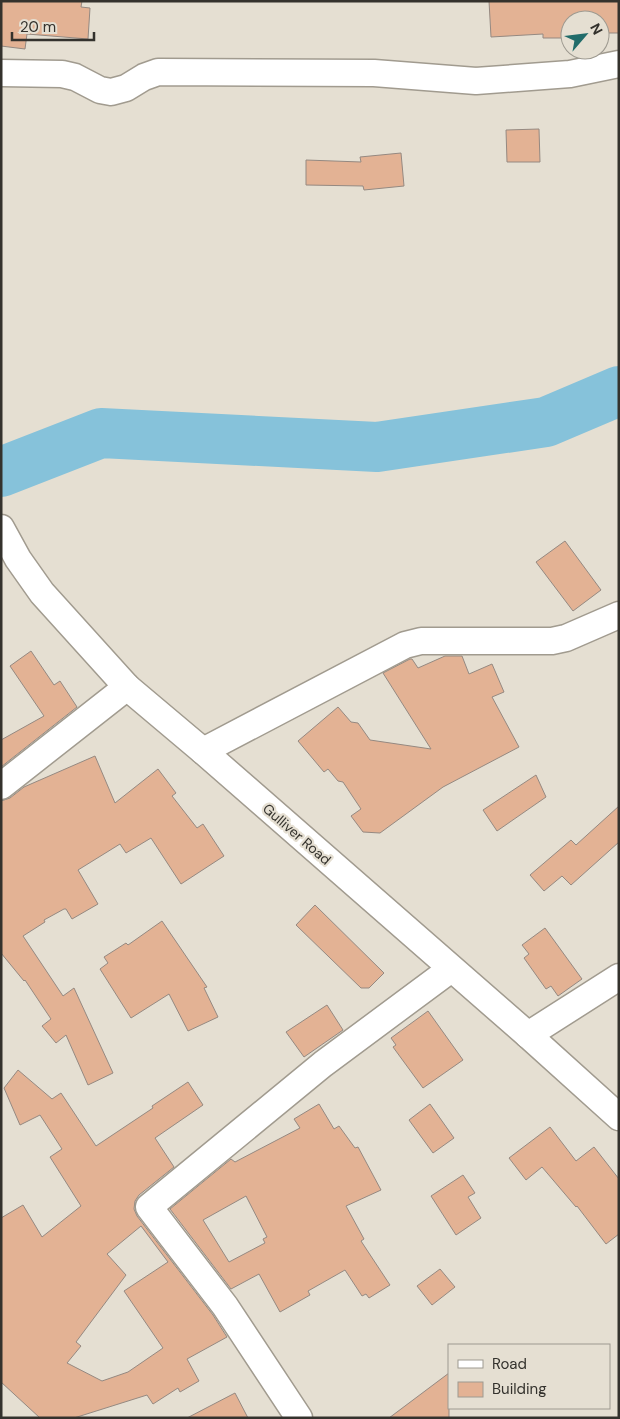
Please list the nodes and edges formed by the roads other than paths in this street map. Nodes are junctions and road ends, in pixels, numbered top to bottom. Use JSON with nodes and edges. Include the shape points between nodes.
{"nodes":[{"id":1,"x":619,"y":64,"type":"edge"},
{"id":2,"x":1,"y":73,"type":"edge"},
{"id":3,"x":1,"y":528,"type":"edge"},
{"id":4,"x":619,"y":615,"type":"edge"},
{"id":5,"x":127,"y":687,"type":"junction"},
{"id":6,"x":204,"y":752,"type":"junction"},
{"id":7,"x":1,"y":786,"type":"edge"},
{"id":8,"x":451,"y":969,"type":"junction"},
{"id":9,"x":619,"y":977,"type":"edge"},
{"id":10,"x":528,"y":1035,"type":"junction"},
{"id":11,"x":619,"y":1118,"type":"edge"},
{"id":12,"x":299,"y":1418,"type":"edge"}],
"edges":[{"from":1,"to":2,"type":"street","via":[[570,74],[476,81],[374,73],[158,72],[111,92],[62,74]]},
{"from":3,"to":5,"type":"street","name":"Gulliver Road","via":[[42,593]]},
{"from":4,"to":6,"type":"street","via":[[552,641],[421,641],[405,645]]},
{"from":5,"to":6,"type":"street","name":"Gulliver Road"},
{"from":5,"to":7,"type":"street"},
{"from":6,"to":8,"type":"street","name":"Gulliver Road"},
{"from":8,"to":10,"type":"street","name":"Gulliver Road"},
{"from":8,"to":12,"type":"street","via":[[323,1064],[149,1207],[225,1306]]},
{"from":9,"to":10,"type":"street"},
{"from":10,"to":11,"type":"street","name":"Gulliver Road"}]}
